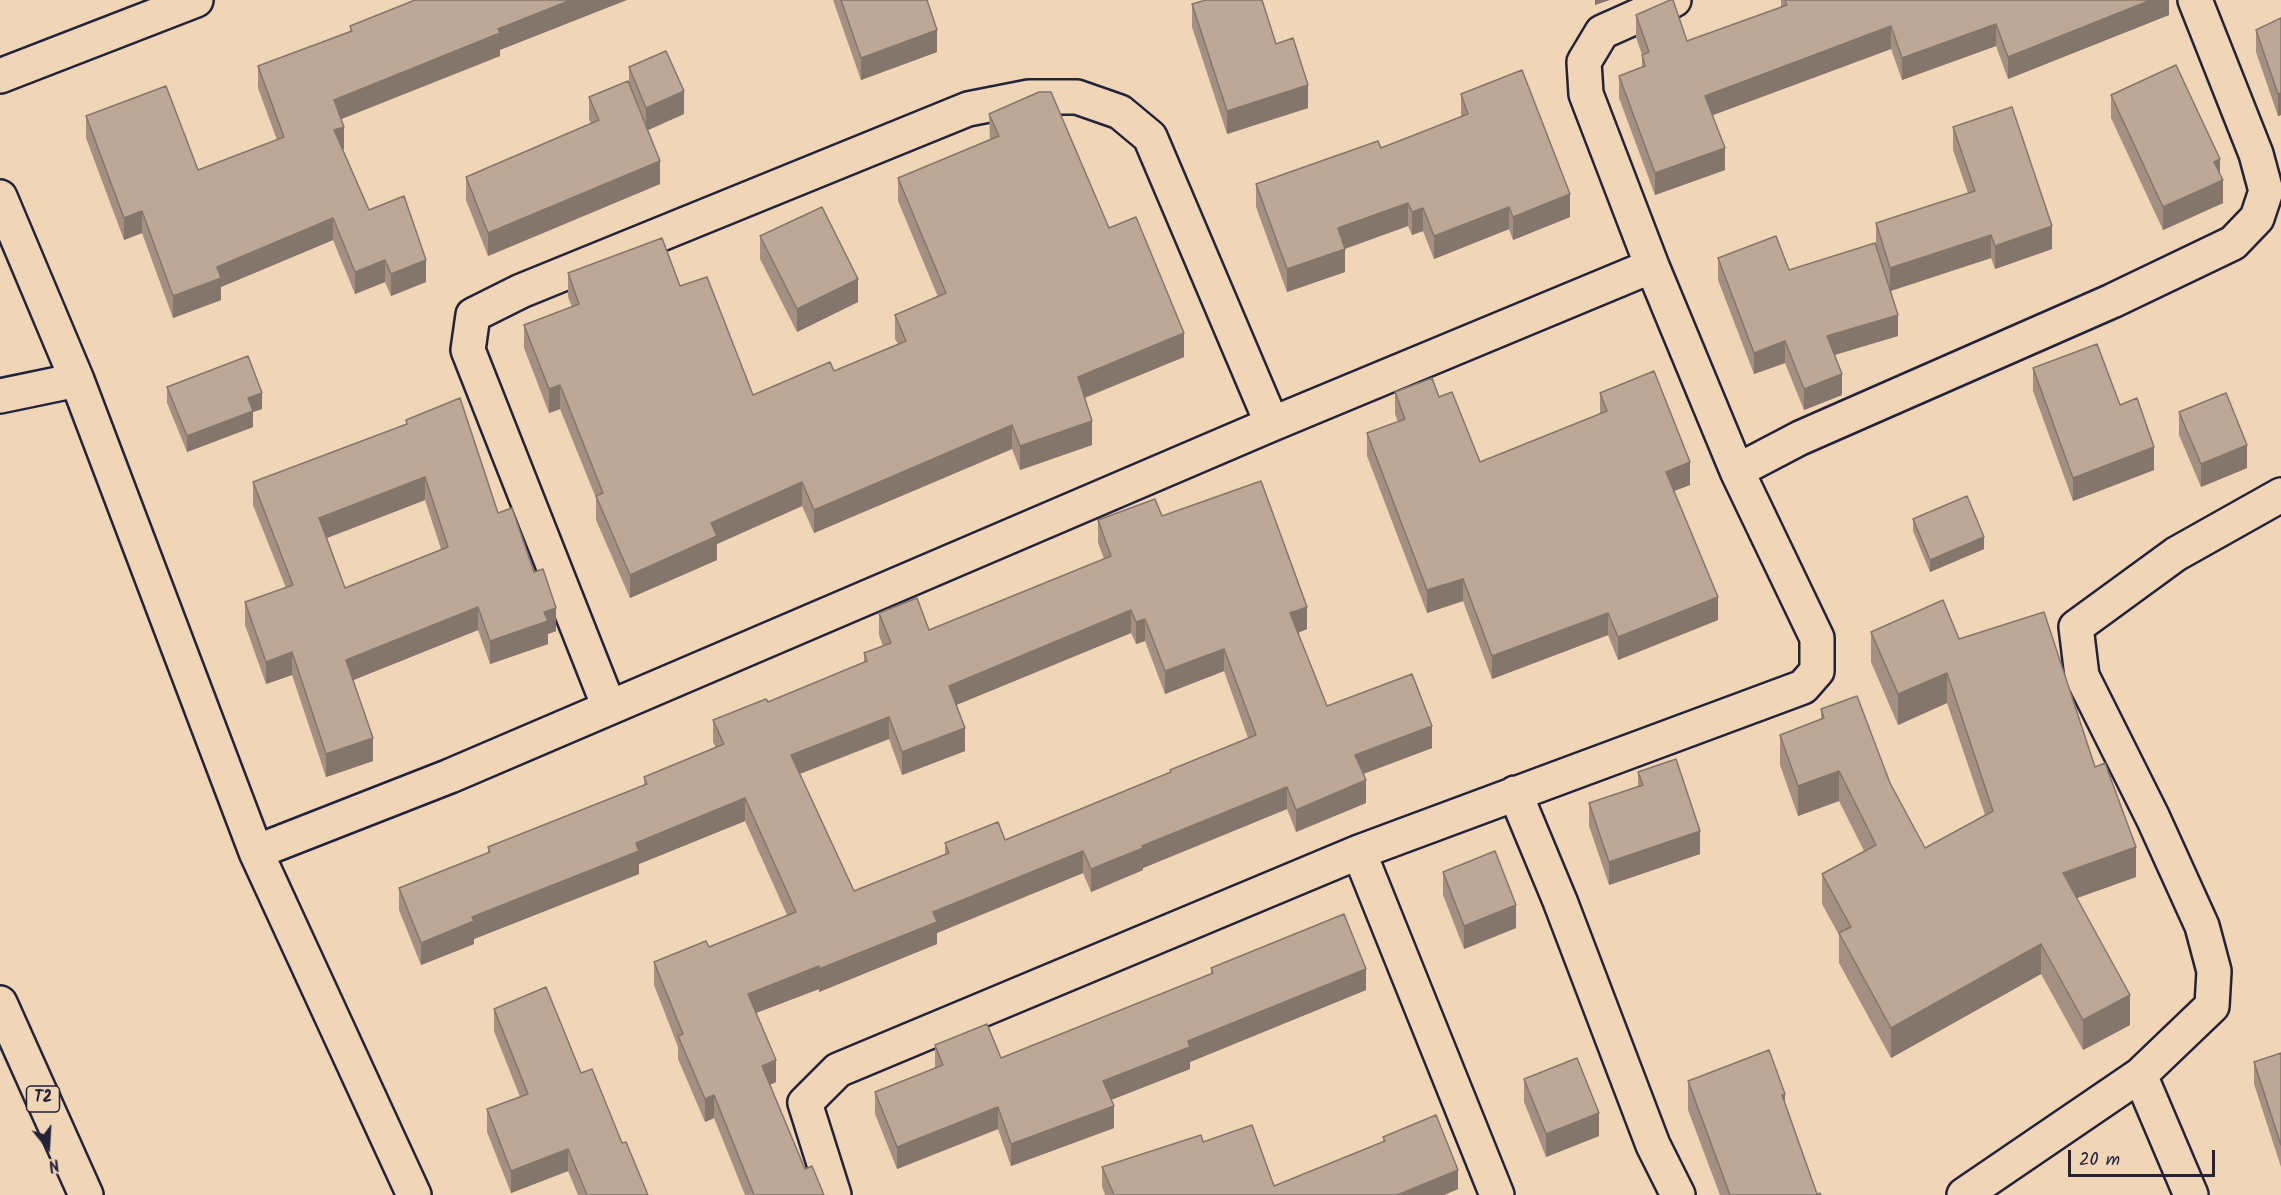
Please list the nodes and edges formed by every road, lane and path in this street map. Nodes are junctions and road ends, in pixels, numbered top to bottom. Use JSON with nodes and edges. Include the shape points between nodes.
{"nodes":[{"id":1,"x":196,"y":0,"type":"edge"},
{"id":2,"x":1674,"y":0,"type":"edge"},
{"id":3,"x":2194,"y":0,"type":"edge"},
{"id":4,"x":0,"y":76,"type":"edge"},
{"id":5,"x":0,"y":197,"type":"edge"},
{"id":6,"x":1653,"y":266,"type":"junction"},
{"id":7,"x":77,"y":380,"type":"junction"},
{"id":8,"x":0,"y":396,"type":"edge"},
{"id":9,"x":1272,"y":424,"type":"junction"},
{"id":10,"x":1737,"y":471,"type":"junction"},
{"id":11,"x":2281,"y":495,"type":"edge"},
{"id":12,"x":609,"y":706,"type":"junction"},
{"id":13,"x":1515,"y":793,"type":"junction"},
{"id":14,"x":256,"y":852,"type":"junction"},
{"id":15,"x":1359,"y":852,"type":"junction"},
{"id":16,"x":0,"y":1003,"type":"edge"},
{"id":17,"x":2140,"y":1075,"type":"junction"},
{"id":18,"x":86,"y":1195,"type":"edge"},
{"id":19,"x":414,"y":1195,"type":"edge"},
{"id":20,"x":834,"y":1195,"type":"edge"},
{"id":21,"x":1497,"y":1195,"type":"edge"},
{"id":22,"x":1677,"y":1195,"type":"edge"},
{"id":23,"x":1964,"y":1195,"type":"edge"},
{"id":24,"x":2191,"y":1195,"type":"edge"}],
"edges":[{"from":1,"to":4,"type":"main road"},
{"from":2,"to":6,"type":"main road","via":[[1602,32],[1584,62],[1586,94]]},
{"from":3,"to":10,"type":"main road","via":[[2256,154],[2266,191],[2257,218],[2234,243],[1800,438]]},
{"from":5,"to":7,"type":"main road"},
{"from":6,"to":9,"type":"main road"},
{"from":6,"to":10,"type":"main road"},
{"from":7,"to":8,"type":"main road"},
{"from":7,"to":14,"type":"main road"},
{"from":9,"to":12,"type":"main road"},
{"from":9,"to":12,"type":"main road","via":[[1150,136],[1119,112],[1077,97],[1029,97],[968,109],[521,291],[473,315],[468,350]]},
{"from":10,"to":13,"type":"main road","via":[[1817,638],[1817,671],[1803,687]]},
{"from":11,"to":17,"type":"main road","via":[[2176,554],[2076,627],[2082,676],[2202,926],[2214,971],[2211,1006]]},
{"from":12,"to":14,"type":"main road","via":[[450,776]]},
{"from":13,"to":15,"type":"main road"},
{"from":13,"to":22,"type":"main road","via":[[1653,1145]]},
{"from":14,"to":19,"type":"main road"},
{"from":15,"to":20,"type":"main road","via":[[838,1070],[805,1104]]},
{"from":15,"to":21,"type":"main road"},
{"from":16,"to":18,"type":"main road","number":"T2"},
{"from":17,"to":23,"type":"main road"},
{"from":17,"to":24,"type":"main road"}]}
